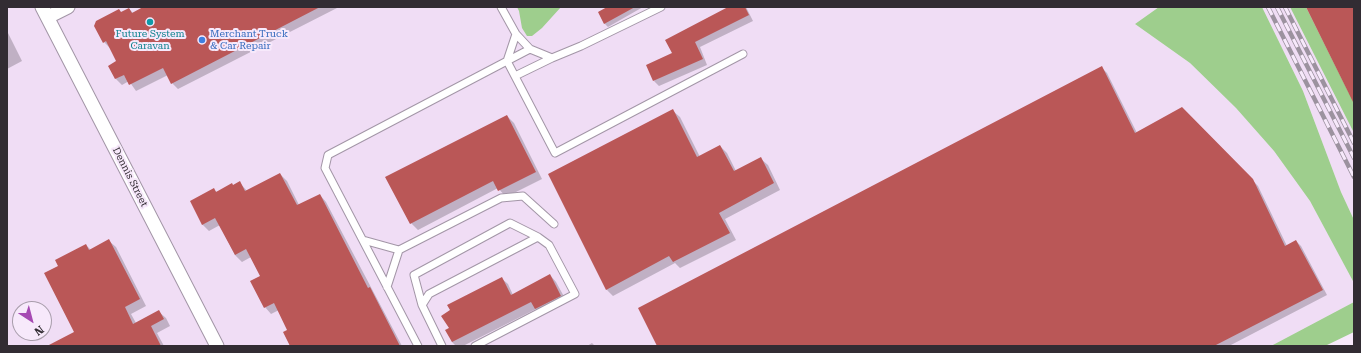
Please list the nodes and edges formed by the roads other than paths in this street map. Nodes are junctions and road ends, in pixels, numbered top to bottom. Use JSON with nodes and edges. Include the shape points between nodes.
{"nodes":[{"id":1,"x":68,"y":7,"type":"edge"},
{"id":2,"x":501,"y":7,"type":"edge"},
{"id":3,"x":661,"y":7,"type":"edge"},
{"id":4,"x":45,"y":12,"type":"edge"},
{"id":5,"x":516,"y":34,"type":"junction"},
{"id":6,"x":530,"y":49,"type":"junction"},
{"id":7,"x":743,"y":54,"type":"dead end"},
{"id":8,"x":552,"y":58,"type":"junction"},
{"id":9,"x":507,"y":62,"type":"junction"},
{"id":10,"x":515,"y":76,"type":"junction"},
{"id":11,"x":554,"y":224,"type":"dead end"},
{"id":12,"x":538,"y":237,"type":"junction"},
{"id":13,"x":363,"y":240,"type":"junction"},
{"id":14,"x":399,"y":250,"type":"junction"},
{"id":15,"x":387,"y":287,"type":"junction"},
{"id":16,"x":422,"y":305,"type":"junction"},
{"id":17,"x":217,"y":346,"type":"edge"},
{"id":18,"x":418,"y":346,"type":"edge"},
{"id":19,"x":442,"y":346,"type":"edge"},
{"id":20,"x":475,"y":346,"type":"edge"}],
"edges":[{"from":1,"to":4,"type":"street"},
{"from":2,"to":5,"type":"lane"},
{"from":3,"to":8,"type":"lane"},
{"from":4,"to":17,"type":"street","name":"Dennis Street"},
{"from":5,"to":6,"type":"lane"},
{"from":5,"to":9,"type":"lane"},
{"from":6,"to":8,"type":"lane"},
{"from":6,"to":9,"type":"lane"},
{"from":7,"to":10,"type":"lane","via":[[555,153]]},
{"from":8,"to":10,"type":"lane"},
{"from":9,"to":10,"type":"lane"},
{"from":9,"to":13,"type":"lane","via":[[328,155],[325,168]]},
{"from":11,"to":14,"type":"lane","via":[[523,196],[500,198]]},
{"from":12,"to":16,"type":"lane","via":[[429,294]]},
{"from":12,"to":16,"type":"lane","via":[[510,223],[414,274]]},
{"from":12,"to":20,"type":"lane","via":[[549,245],[575,294]]},
{"from":13,"to":14,"type":"lane"},
{"from":13,"to":15,"type":"lane"},
{"from":14,"to":15,"type":"lane"},
{"from":15,"to":18,"type":"lane"},
{"from":16,"to":19,"type":"lane"}]}
